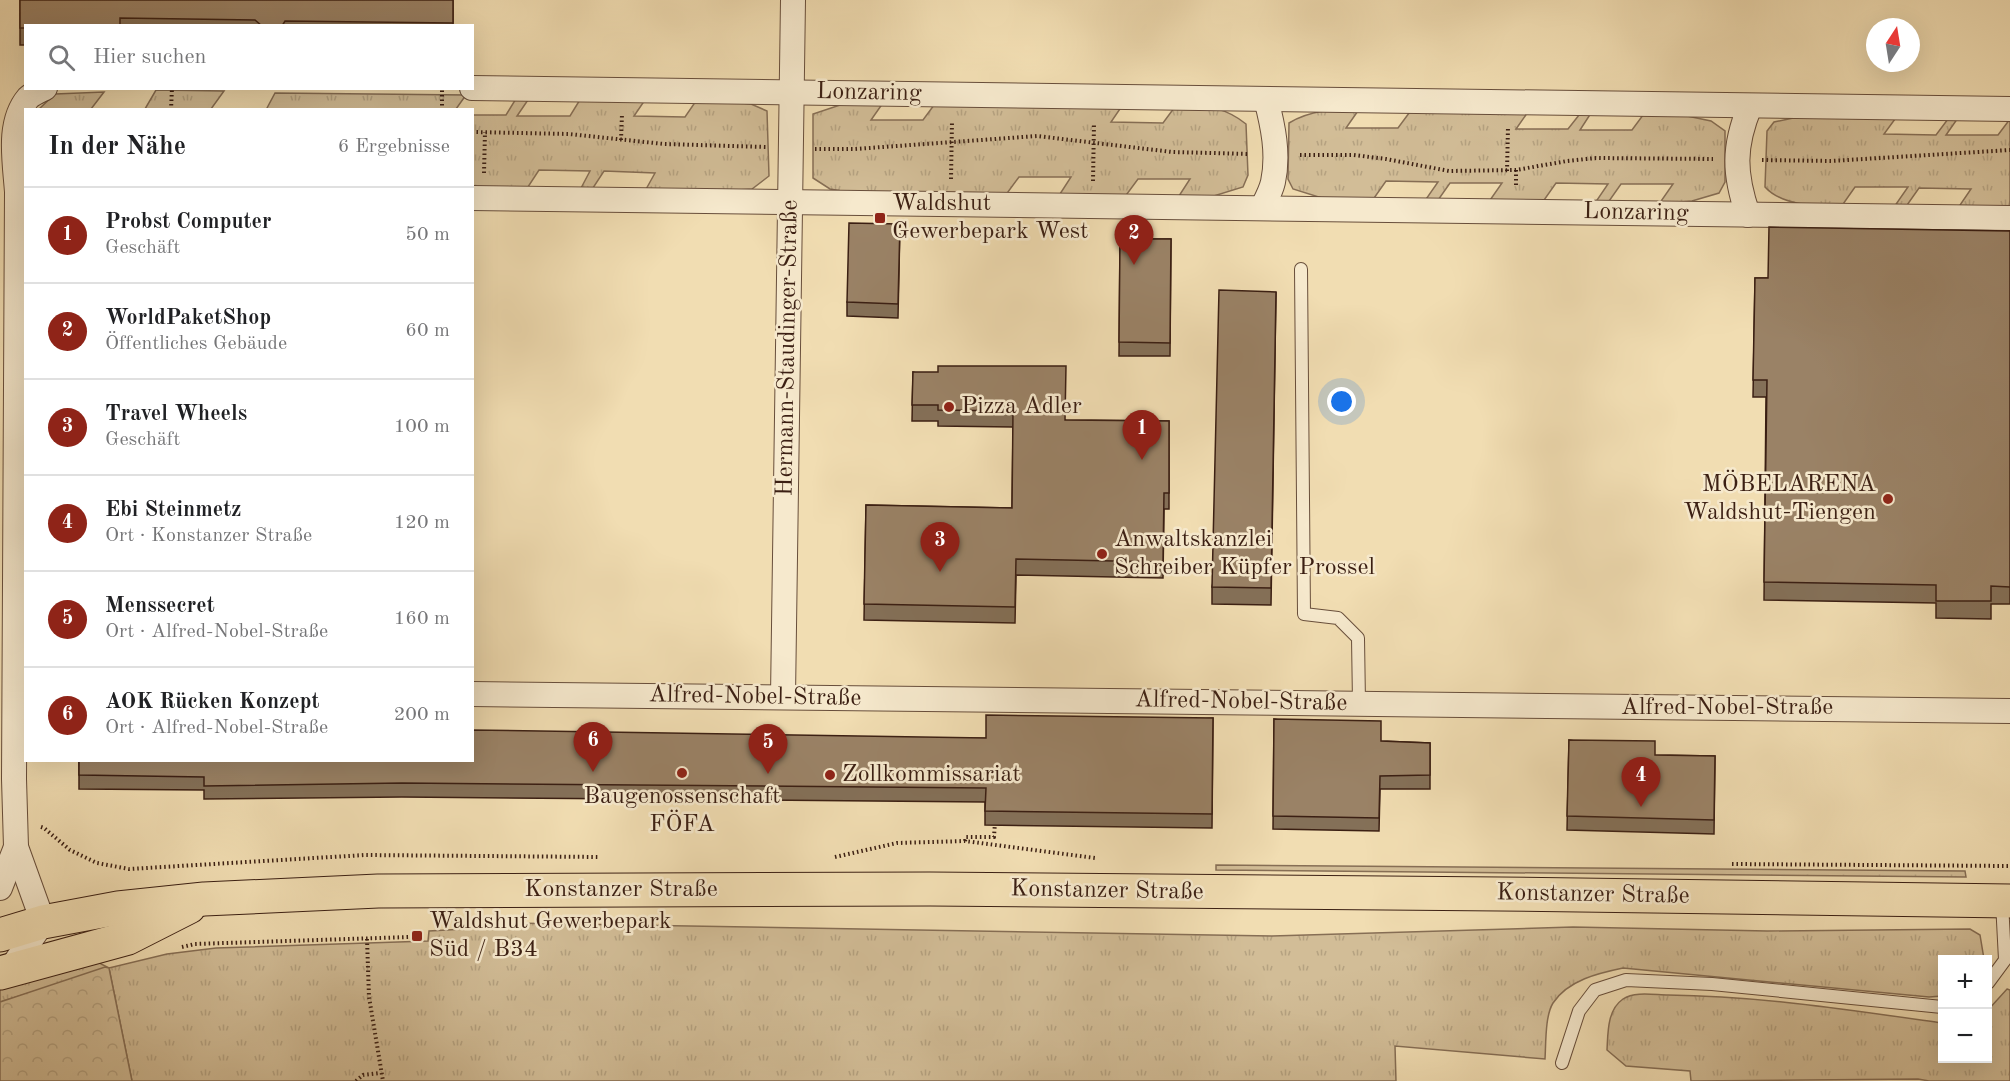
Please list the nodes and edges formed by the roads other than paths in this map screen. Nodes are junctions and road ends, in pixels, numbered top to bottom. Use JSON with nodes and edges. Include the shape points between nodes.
{"nodes":[{"id":1,"x":794,"y":0,"type":"edge"},
{"id":2,"x":474,"y":88,"type":"edge"},
{"id":3,"x":792,"y":91,"type":"junction"},
{"id":4,"x":37,"y":92,"type":"edge"},
{"id":5,"x":1266,"y":99,"type":"junction"},
{"id":6,"x":1750,"y":106,"type":"junction"},
{"id":7,"x":2010,"y":109,"type":"edge"},
{"id":8,"x":21,"y":192,"type":"edge"},
{"id":9,"x":478,"y":198,"type":"edge"},
{"id":10,"x":790,"y":202,"type":"junction"},
{"id":11,"x":1262,"y":208,"type":"junction"},
{"id":12,"x":1748,"y":215,"type":"junction"},
{"id":13,"x":2010,"y":218,"type":"edge"},
{"id":14,"x":1301,"y":269,"type":"dead end"},
{"id":15,"x":20,"y":353,"type":"edge"},
{"id":16,"x":13,"y":688,"type":"edge"},
{"id":17,"x":474,"y":694,"type":"edge"},
{"id":18,"x":783,"y":696,"type":"junction"},
{"id":19,"x":1359,"y":704,"type":"junction"},
{"id":20,"x":2010,"y":711,"type":"edge"},
{"id":21,"x":16,"y":847,"type":"junction"},
{"id":22,"x":0,"y":888,"type":"edge"},
{"id":23,"x":204,"y":899,"type":"junction"},
{"id":24,"x":2006,"y":900,"type":"edge"},
{"id":25,"x":44,"y":922,"type":"junction"},
{"id":26,"x":0,"y":935,"type":"edge"},
{"id":27,"x":5,"y":971,"type":"edge"},
{"id":28,"x":1992,"y":978,"type":"edge"},
{"id":29,"x":1938,"y":1007,"type":"edge"},
{"id":30,"x":1562,"y":1063,"type":"dead end"}],
"edges":[{"from":1,"to":3,"type":"street","name":"Hermann-Staudinger-Straße"},
{"from":2,"to":3,"type":"street","name":"Lonzaring"},
{"from":3,"to":5,"type":"street","name":"Lonzaring"},
{"from":3,"to":10,"type":"street","name":"Hermann-Staudinger-Straße"},
{"from":4,"to":8,"type":"street","via":[[19,112],[14,138]]},
{"from":5,"to":6,"type":"street","name":"Lonzaring"},
{"from":5,"to":11,"type":"street","via":[[1276,154],[1273,183]]},
{"from":6,"to":7,"type":"street","name":"Lonzaring"},
{"from":6,"to":12,"type":"street","via":[[1741,129],[1737,160],[1740,191]]},
{"from":8,"to":15,"type":"street"},
{"from":9,"to":10,"type":"street","name":"Lonzaring"},
{"from":10,"to":11,"type":"street","name":"Lonzaring"},
{"from":10,"to":18,"type":"street","name":"Hermann-Staudinger-Straße"},
{"from":11,"to":12,"type":"street","name":"Lonzaring"},
{"from":12,"to":13,"type":"street","name":"Lonzaring"},
{"from":14,"to":19,"type":"lane","via":[[1304,614],[1338,618],[1358,638]]},
{"from":15,"to":16,"type":"street"},
{"from":16,"to":21,"type":"street"},
{"from":17,"to":18,"type":"street","name":"Alfred-Nobel-Straße"},
{"from":18,"to":19,"type":"street","name":"Alfred-Nobel-Straße"},
{"from":19,"to":20,"type":"street","name":"Alfred-Nobel-Straße"},
{"from":21,"to":22,"type":"street"},
{"from":21,"to":25,"type":"street"},
{"from":23,"to":24,"type":"main road","name":"Konstanzer Straße","via":[[378,891],[942,889]]},
{"from":23,"to":25,"type":"main road","name":"Konstanzer Straße","via":[[118,908]]},
{"from":23,"to":27,"type":"main road","name":"Konstanzer Straße","via":[[128,938]]},
{"from":24,"to":28,"type":"lane","via":[[2005,960]]},
{"from":25,"to":26,"type":"main road","name":"Konstanzer Straße"},
{"from":25,"to":27,"type":"street"},
{"from":29,"to":30,"type":"lane","via":[[1712,984],[1626,980],[1595,990],[1579,1011]]}]}
